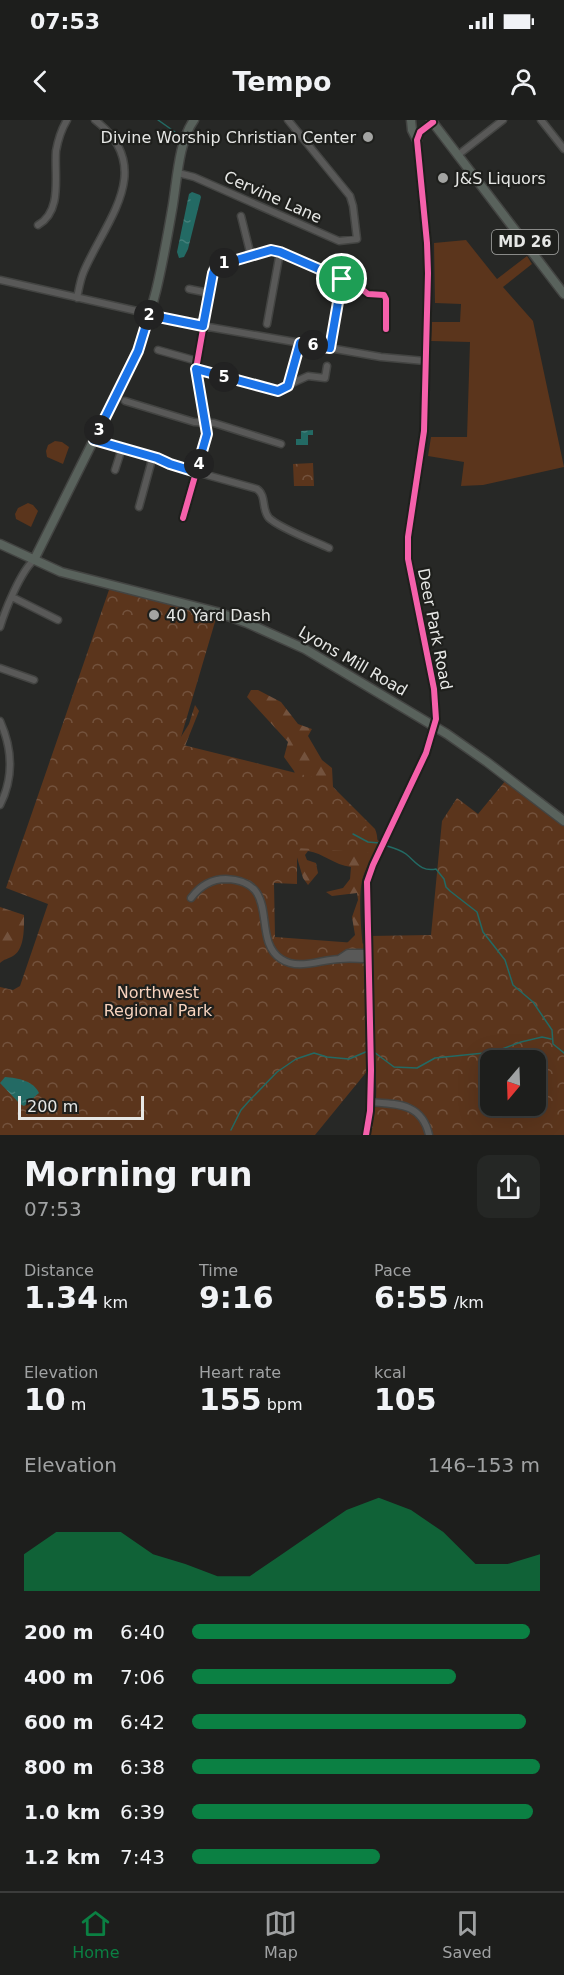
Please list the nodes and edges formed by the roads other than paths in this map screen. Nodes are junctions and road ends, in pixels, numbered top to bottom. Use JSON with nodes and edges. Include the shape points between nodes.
{"nodes":[{"id":1,"x":67,"y":120,"type":"edge"},
{"id":2,"x":95,"y":120,"type":"edge"},
{"id":3,"x":194,"y":120,"type":"edge"},
{"id":4,"x":288,"y":120,"type":"edge"},
{"id":5,"x":411,"y":120,"type":"edge"},
{"id":6,"x":503,"y":120,"type":"edge"},
{"id":7,"x":541,"y":120,"type":"edge"},
{"id":8,"x":432,"y":121,"type":"edge"},
{"id":9,"x":417,"y":140,"type":"junction"},
{"id":10,"x":564,"y":149,"type":"edge"},
{"id":11,"x":458,"y":155,"type":"junction"},
{"id":12,"x":178,"y":173,"type":"junction"},
{"id":13,"x":241,"y":216,"type":"dead end"},
{"id":14,"x":38,"y":225,"type":"dead end"},
{"id":15,"x":280,"y":252,"type":"junction"},
{"id":16,"x":251,"y":256,"type":"junction"},
{"id":17,"x":342,"y":279,"type":"junction"},
{"id":18,"x":0,"y":280,"type":"edge"},
{"id":19,"x":189,"y":289,"type":"dead end"},
{"id":20,"x":209,"y":293,"type":"junction"},
{"id":21,"x":564,"y":294,"type":"edge"},
{"id":22,"x":77,"y":298,"type":"junction"},
{"id":23,"x":149,"y":315,"type":"junction"},
{"id":24,"x":267,"y":324,"type":"dead end"},
{"id":25,"x":203,"y":326,"type":"junction"},
{"id":26,"x":386,"y":329,"type":"dead end"},
{"id":27,"x":300,"y":343,"type":"junction"},
{"id":28,"x":330,"y":348,"type":"junction"},
{"id":29,"x":158,"y":350,"type":"dead end"},
{"id":30,"x":197,"y":361,"type":"junction"},
{"id":31,"x":425,"y":361,"type":"junction"},
{"id":32,"x":327,"y":366,"type":"dead end"},
{"id":33,"x":196,"y":369,"type":"junction"},
{"id":34,"x":288,"y":386,"type":"junction"},
{"id":35,"x":125,"y":401,"type":"dead end"},
{"id":36,"x":206,"y":422,"type":"junction"},
{"id":37,"x":94,"y":440,"type":"junction"},
{"id":38,"x":281,"y":444,"type":"dead end"},
{"id":39,"x":122,"y":447,"type":"junction"},
{"id":40,"x":153,"y":456,"type":"junction"},
{"id":41,"x":115,"y":470,"type":"dead end"},
{"id":42,"x":196,"y":472,"type":"junction"},
{"id":43,"x":139,"y":507,"type":"dead end"},
{"id":44,"x":183,"y":518,"type":"dead end"},
{"id":45,"x":0,"y":544,"type":"edge"},
{"id":46,"x":329,"y":548,"type":"dead end"},
{"id":47,"x":34,"y":560,"type":"junction"},
{"id":48,"x":12,"y":597,"type":"junction"},
{"id":49,"x":1,"y":619,"type":"edge"},
{"id":50,"x":58,"y":620,"type":"dead end"},
{"id":51,"x":0,"y":627,"type":"edge"},
{"id":52,"x":0,"y":668,"type":"edge"},
{"id":53,"x":34,"y":680,"type":"dead end"},
{"id":54,"x":0,"y":721,"type":"edge"},
{"id":55,"x":435,"y":726,"type":"junction"},
{"id":56,"x":0,"y":805,"type":"edge"},
{"id":57,"x":564,"y":821,"type":"edge"},
{"id":58,"x":191,"y":898,"type":"dead end"},
{"id":59,"x":368,"y":956,"type":"junction"},
{"id":60,"x":370,"y":1102,"type":"junction"},
{"id":61,"x":366,"y":1135,"type":"edge"},
{"id":62,"x":429,"y":1135,"type":"edge"}],
"edges":[{"from":1,"to":14,"type":"street","via":[[57,143],[55,199],[46,219]]},
{"from":2,"to":22,"type":"street","via":[[112,137],[120,153],[124,186],[117,209],[82,275]]},
{"from":3,"to":12,"type":"main road","via":[[184,141]]},
{"from":4,"to":12,"type":"street","name":"Cervine Lane","via":[[350,196],[357,239],[339,241]]},
{"from":5,"to":9,"type":"main road"},
{"from":6,"to":11,"type":"street"},
{"from":7,"to":10,"type":"street"},
{"from":8,"to":9,"type":"street"},
{"from":8,"to":11,"type":"main road","number":"MD 26"},
{"from":9,"to":31,"type":"street","name":"Deer Park Road","via":[[428,257]]},
{"from":11,"to":21,"type":"main road","number":"MD 26"},
{"from":12,"to":23,"type":"main road"},
{"from":13,"to":16,"type":"street"},
{"from":15,"to":16,"type":"street","via":[[271,250]]},
{"from":15,"to":17,"type":"street"},
{"from":15,"to":24,"type":"street"},
{"from":16,"to":20,"type":"street","via":[[216,266]]},
{"from":17,"to":26,"type":"street","via":[[368,294],[385,296]]},
{"from":17,"to":28,"type":"street"},
{"from":18,"to":22,"type":"street"},
{"from":19,"to":20,"type":"street"},
{"from":20,"to":25,"type":"street"},
{"from":22,"to":23,"type":"street"},
{"from":23,"to":25,"type":"street"},
{"from":23,"to":37,"type":"main road","via":[[138,351]]},
{"from":25,"to":27,"type":"street"},
{"from":25,"to":30,"type":"street"},
{"from":27,"to":28,"type":"street"},
{"from":27,"to":34,"type":"street"},
{"from":28,"to":31,"type":"street"},
{"from":29,"to":30,"type":"street"},
{"from":30,"to":33,"type":"street"},
{"from":31,"to":55,"type":"street","name":"Deer Park Road","via":[[423,438],[407,554],[435,695]]},
{"from":32,"to":34,"type":"street","via":[[325,378],[308,376]]},
{"from":33,"to":34,"type":"street","via":[[273,391]]},
{"from":33,"to":36,"type":"street"},
{"from":35,"to":36,"type":"street","via":[[194,422]]},
{"from":36,"to":38,"type":"street"},
{"from":36,"to":42,"type":"street","via":[[207,434]]},
{"from":37,"to":39,"type":"street"},
{"from":37,"to":47,"type":"main road"},
{"from":39,"to":40,"type":"street"},
{"from":39,"to":41,"type":"street"},
{"from":40,"to":42,"type":"street"},
{"from":40,"to":43,"type":"street"},
{"from":42,"to":44,"type":"street"},
{"from":42,"to":46,"type":"street","via":[[256,489],[262,494],[272,520]]},
{"from":45,"to":47,"type":"main road","name":"Lyons Mill Road"},
{"from":47,"to":48,"type":"street"},
{"from":47,"to":55,"type":"main road","name":"Lyons Mill Road","via":[[66,574],[196,606],[254,626],[320,657]]},
{"from":48,"to":49,"type":"street"},
{"from":48,"to":50,"type":"street"},
{"from":49,"to":51,"type":"street"},
{"from":52,"to":53,"type":"street"},
{"from":54,"to":56,"type":"street","via":[[11,767]]},
{"from":55,"to":57,"type":"main road","name":"Lyons Mill Road"},
{"from":55,"to":59,"type":"street","name":"Deer Park Road","via":[[368,878]]},
{"from":58,"to":59,"type":"street","via":[[199,888],[215,880],[242,882],[261,900],[267,941],[280,958],[300,964]]},
{"from":59,"to":60,"type":"street","name":"Deer Park Road"},
{"from":60,"to":61,"type":"street","name":"Deer Park Road"},
{"from":60,"to":62,"type":"street","via":[[411,1109],[422,1118]]}]}
